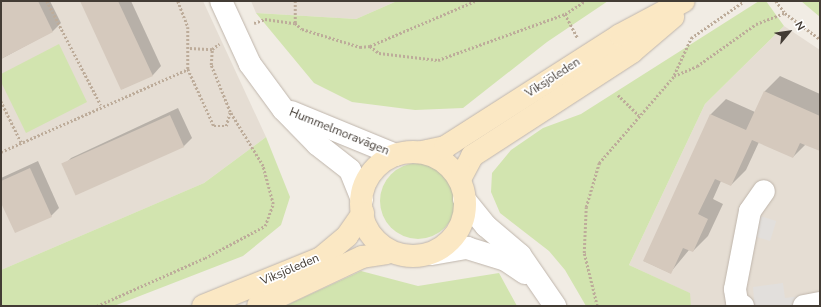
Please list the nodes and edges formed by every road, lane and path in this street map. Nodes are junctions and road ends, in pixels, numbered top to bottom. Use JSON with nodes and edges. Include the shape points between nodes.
{"nodes":[{"id":1,"x":47,"y":1,"type":"edge"},
{"id":2,"x":178,"y":1,"type":"edge"},
{"id":3,"x":221,"y":1,"type":"edge"},
{"id":4,"x":295,"y":1,"type":"edge"},
{"id":5,"x":475,"y":1,"type":"edge"},
{"id":6,"x":585,"y":1,"type":"edge"},
{"id":7,"x":684,"y":1,"type":"edge"},
{"id":8,"x":693,"y":1,"type":"edge"},
{"id":9,"x":776,"y":1,"type":"edge"},
{"id":10,"x":743,"y":2,"type":"dead end"},
{"id":11,"x":785,"y":13,"type":"junction"},
{"id":12,"x":565,"y":14,"type":"junction"},
{"id":13,"x":254,"y":23,"type":"dead end"},
{"id":14,"x":294,"y":23,"type":"junction"},
{"id":15,"x":225,"y":38,"type":"dead end"},
{"id":16,"x":820,"y":39,"type":"edge"},
{"id":17,"x":581,"y":43,"type":"dead end"},
{"id":18,"x":370,"y":46,"type":"junction"},
{"id":19,"x":190,"y":48,"type":"junction"},
{"id":20,"x":212,"y":49,"type":"junction"},
{"id":21,"x":188,"y":69,"type":"junction"},
{"id":22,"x":674,"y":76,"type":"junction"},
{"id":23,"x":618,"y":95,"type":"dead end"},
{"id":24,"x":1,"y":101,"type":"edge"},
{"id":25,"x":101,"y":105,"type":"junction"},
{"id":26,"x":283,"y":108,"type":"junction"},
{"id":27,"x":230,"y":112,"type":"junction"},
{"id":28,"x":639,"y":115,"type":"junction"},
{"id":29,"x":21,"y":142,"type":"junction"},
{"id":30,"x":1,"y":152,"type":"edge"},
{"id":31,"x":422,"y":152,"type":"junction"},
{"id":32,"x":396,"y":154,"type":"junction"},
{"id":33,"x":462,"y":189,"type":"junction"},
{"id":34,"x":764,"y":191,"type":"dead end"},
{"id":35,"x":363,"y":206,"type":"junction"},
{"id":36,"x":388,"y":252,"type":"junction"},
{"id":37,"x":432,"y":254,"type":"junction"},
{"id":38,"x":535,"y":280,"type":"junction"},
{"id":39,"x":820,"y":303,"type":"edge"},
{"id":40,"x":97,"y":306,"type":"edge"},
{"id":41,"x":203,"y":306,"type":"edge"},
{"id":42,"x":258,"y":306,"type":"edge"},
{"id":43,"x":555,"y":306,"type":"edge"},
{"id":44,"x":597,"y":306,"type":"edge"},
{"id":45,"x":743,"y":306,"type":"edge"},
{"id":46,"x":804,"y":306,"type":"edge"}],
"edges":[{"from":1,"to":25,"type":"path"},
{"from":2,"to":19,"type":"path","via":[[188,27]]},
{"from":3,"to":26,"type":"street","name":"Hummelmoravägen","via":[[250,64]]},
{"from":4,"to":14,"type":"path"},
{"from":5,"to":18,"type":"path"},
{"from":6,"to":12,"type":"path"},
{"from":7,"to":31,"type":"main road","name":"Viksjöleden","via":[[620,35],[445,147]]},
{"from":8,"to":33,"type":"main road","name":"Viksjöleden","via":[[632,52],[472,156]]},
{"from":9,"to":11,"type":"path"},
{"from":10,"to":22,"type":"path","via":[[691,38]]},
{"from":11,"to":16,"type":"path"},
{"from":11,"to":22,"type":"path","via":[[756,24],[697,66]]},
{"from":12,"to":17,"type":"path"},
{"from":12,"to":18,"type":"path","via":[[438,60],[379,53]]},
{"from":13,"to":14,"type":"path","via":[[265,20]]},
{"from":14,"to":18,"type":"path","via":[[338,40]]},
{"from":15,"to":20,"type":"path"},
{"from":19,"to":20,"type":"path"},
{"from":19,"to":21,"type":"path"},
{"from":20,"to":27,"type":"path","via":[[211,65]]},
{"from":21,"to":25,"type":"path"},
{"from":21,"to":27,"type":"path","via":[[214,126],[226,126]]},
{"from":22,"to":28,"type":"path"},
{"from":23,"to":28,"type":"path"},
{"from":24,"to":29,"type":"path"},
{"from":25,"to":29,"type":"path"},
{"from":26,"to":32,"type":"street","name":"Hummelmoravägen"},
{"from":26,"to":35,"type":"street","name":"Hummelmoravägen","via":[[317,144],[350,170]]},
{"from":27,"to":40,"type":"path","via":[[263,166],[273,204],[265,226],[205,258]]},
{"from":28,"to":44,"type":"path","via":[[599,162],[586,206],[584,253]]},
{"from":29,"to":30,"type":"path"},
{"from":31,"to":32,"type":"main road"},
{"from":31,"to":33,"type":"main road","via":[[450,164]]},
{"from":32,"to":35,"type":"main road","via":[[372,171]]},
{"from":33,"to":37,"type":"main road","via":[[464,218],[453,238]]},
{"from":33,"to":38,"type":"street","via":[[486,226],[520,255]]},
{"from":34,"to":45,"type":"street","via":[[750,211],[735,289],[737,302]]},
{"from":35,"to":36,"type":"main road","via":[[375,240]]},
{"from":35,"to":41,"type":"main road","name":"Viksjöleden","via":[[347,236],[321,258]]},
{"from":36,"to":37,"type":"main road","via":[[410,259]]},
{"from":36,"to":42,"type":"main road","name":"Viksjöleden","via":[[362,257]]},
{"from":37,"to":38,"type":"street","via":[[467,248],[504,259]]},
{"from":38,"to":43,"type":"street"},
{"from":39,"to":46,"type":"street"}]}
